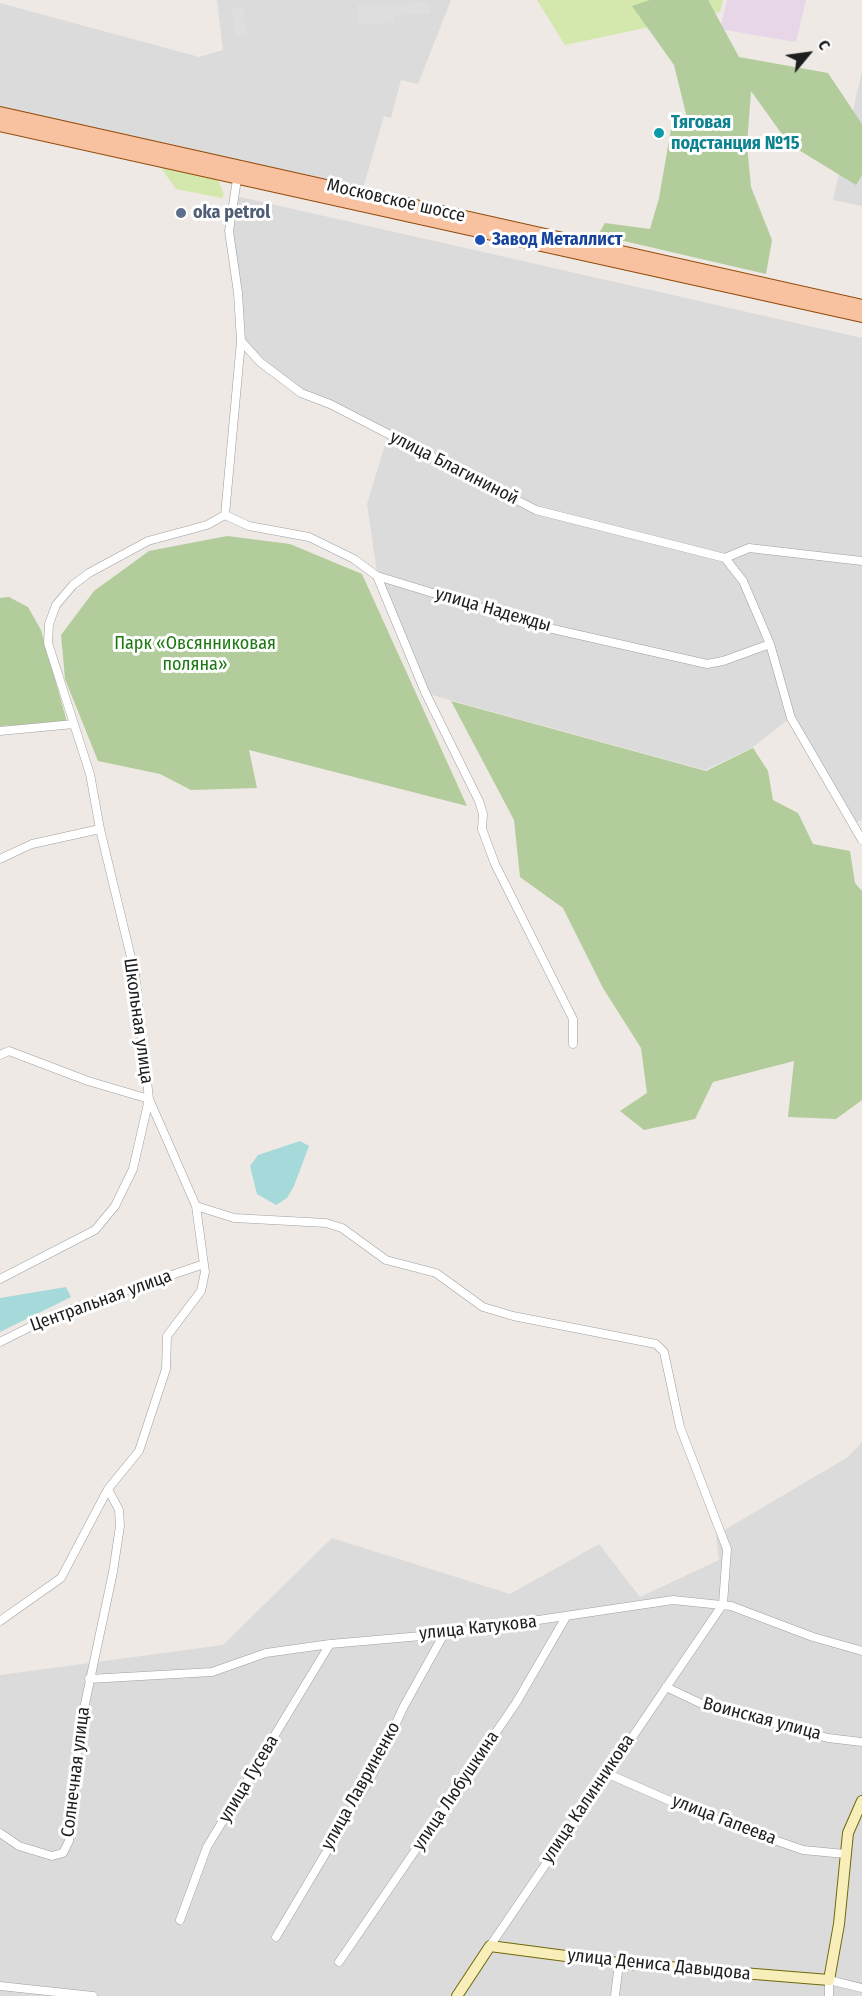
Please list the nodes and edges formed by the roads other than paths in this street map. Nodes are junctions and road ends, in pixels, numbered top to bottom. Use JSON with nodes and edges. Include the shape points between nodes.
{"nodes":[{"id":1,"x":0,"y":113,"type":"edge"},
{"id":2,"x":0,"y":126,"type":"edge"},
{"id":3,"x":238,"y":172,"type":"junction"},
{"id":4,"x":862,"y":306,"type":"edge"},
{"id":5,"x":862,"y":316,"type":"edge"},
{"id":6,"x":241,"y":341,"type":"junction"},
{"id":7,"x":225,"y":515,"type":"junction"},
{"id":8,"x":725,"y":558,"type":"junction"},
{"id":9,"x":862,"y":561,"type":"edge"},
{"id":10,"x":377,"y":576,"type":"junction"},
{"id":11,"x":770,"y":644,"type":"junction"},
{"id":12,"x":74,"y":724,"type":"junction"},
{"id":13,"x":0,"y":731,"type":"edge"},
{"id":14,"x":858,"y":823,"type":"edge"},
{"id":15,"x":100,"y":829,"type":"junction"},
{"id":16,"x":862,"y":840,"type":"edge"},
{"id":17,"x":0,"y":859,"type":"edge"},
{"id":18,"x":573,"y":1044,"type":"dead end"},
{"id":19,"x":0,"y":1055,"type":"edge"},
{"id":20,"x":149,"y":1099,"type":"junction"},
{"id":21,"x":196,"y":1206,"type":"junction"},
{"id":22,"x":204,"y":1264,"type":"junction"},
{"id":23,"x":0,"y":1279,"type":"edge"},
{"id":24,"x":0,"y":1342,"type":"edge"},
{"id":25,"x":108,"y":1489,"type":"junction"},
{"id":26,"x":723,"y":1604,"type":"junction"},
{"id":27,"x":566,"y":1617,"type":"junction"},
{"id":28,"x":0,"y":1621,"type":"edge"},
{"id":29,"x":444,"y":1634,"type":"junction"},
{"id":30,"x":330,"y":1644,"type":"junction"},
{"id":31,"x":862,"y":1651,"type":"edge"},
{"id":32,"x":89,"y":1678,"type":"junction"},
{"id":33,"x":666,"y":1687,"type":"junction"},
{"id":34,"x":862,"y":1742,"type":"edge"},
{"id":35,"x":606,"y":1773,"type":"junction"},
{"id":36,"x":862,"y":1801,"type":"edge"},
{"id":37,"x":0,"y":1833,"type":"edge"},
{"id":38,"x":845,"y":1854,"type":"junction"},
{"id":39,"x":180,"y":1920,"type":"dead end"},
{"id":40,"x":276,"y":1937,"type":"dead end"},
{"id":41,"x":490,"y":1946,"type":"junction"},
{"id":42,"x":339,"y":1962,"type":"dead end"},
{"id":43,"x":619,"y":1963,"type":"junction"},
{"id":44,"x":829,"y":1980,"type":"junction"},
{"id":45,"x":0,"y":1986,"type":"edge"},
{"id":46,"x":862,"y":1988,"type":"edge"},
{"id":47,"x":93,"y":1996,"type":"edge"},
{"id":48,"x":457,"y":1996,"type":"edge"},
{"id":49,"x":615,"y":1996,"type":"edge"},
{"id":50,"x":829,"y":1996,"type":"edge"}],
"edges":[{"from":1,"to":3,"type":"main road","name":"Московское шоссе"},
{"from":2,"to":3,"type":"main road","name":"Московское шоссе"},
{"from":3,"to":4,"type":"main road","name":"Московское шоссе"},
{"from":3,"to":5,"type":"main road","name":"Московское шоссе"},
{"from":3,"to":6,"type":"street","via":[[229,231]]},
{"from":6,"to":7,"type":"street"},
{"from":6,"to":8,"type":"street","name":"улица Благининой","via":[[260,362],[301,393],[330,404],[536,510]]},
{"from":7,"to":10,"type":"street","name":"улица Надежды","via":[[249,526],[309,537],[354,559]]},
{"from":7,"to":12,"type":"street","name":"Школьная улица","via":[[207,525],[135,547],[89,573],[56,605],[48,644]]},
{"from":8,"to":9,"type":"street","via":[[748,548]]},
{"from":8,"to":11,"type":"street","via":[[743,581]]},
{"from":10,"to":11,"type":"street","name":"улица Надежды","via":[[544,627],[707,664]]},
{"from":10,"to":18,"type":"street","via":[[426,692],[479,801],[482,829],[495,864],[573,1019]]},
{"from":11,"to":14,"type":"street","via":[[791,718]]},
{"from":12,"to":13,"type":"street"},
{"from":12,"to":15,"type":"street","name":"Школьная улица","via":[[92,780]]},
{"from":14,"to":16,"type":"street"},
{"from":15,"to":17,"type":"street","via":[[32,844]]},
{"from":15,"to":20,"type":"street","name":"Школьная улица","via":[[135,974]]},
{"from":19,"to":20,"type":"street","via":[[9,1051]]},
{"from":20,"to":21,"type":"street","name":"Школьная улица"},
{"from":20,"to":23,"type":"street","via":[[133,1169],[115,1206],[95,1230]]},
{"from":21,"to":22,"type":"street","name":"Школьная улица"},
{"from":21,"to":26,"type":"street","via":[[234,1218],[326,1223],[342,1228],[386,1260],[436,1273],[483,1307],[656,1344],[664,1352],[680,1427],[727,1550]]},
{"from":22,"to":24,"type":"street","name":"Центральная улица","via":[[54,1315]]},
{"from":22,"to":25,"type":"street","name":"Школьная улица","via":[[201,1291],[167,1336],[166,1369],[139,1451]]},
{"from":25,"to":28,"type":"street","name":"Школьная улица","via":[[61,1578]]},
{"from":25,"to":32,"type":"street","name":"Солнечная улица","via":[[119,1510],[120,1526]]},
{"from":26,"to":27,"type":"street","name":"улица Катукова","via":[[673,1600]]},
{"from":26,"to":31,"type":"street","name":"улица Катукова"},
{"from":26,"to":33,"type":"street","name":"улица Калинникова"},
{"from":27,"to":29,"type":"street","name":"улица Катукова"},
{"from":27,"to":42,"type":"street","name":"улица Любушкина","via":[[516,1703]]},
{"from":29,"to":30,"type":"street","name":"улица Катукова"},
{"from":29,"to":40,"type":"street","name":"улица Лавриненко","via":[[372,1775]]},
{"from":30,"to":32,"type":"street","name":"улица Катукова","via":[[266,1653],[212,1672]]},
{"from":30,"to":39,"type":"street","name":"улица Гусева","via":[[207,1847]]},
{"from":32,"to":37,"type":"street","name":"Солнечная улица","via":[[79,1732],[69,1841],[63,1853],[52,1856],[19,1846]]},
{"from":33,"to":34,"type":"street","name":"Воинская улица","via":[[704,1705],[828,1738]]},
{"from":33,"to":35,"type":"street","name":"улица Калинникова"},
{"from":35,"to":38,"type":"street","name":"улица Гапеева","via":[[700,1814],[803,1850]]},
{"from":35,"to":41,"type":"street","name":"улица Калинникова"},
{"from":36,"to":38,"type":"main road"},
{"from":38,"to":44,"type":"main road"},
{"from":41,"to":43,"type":"main road","name":"улица Дениса Давыдова"},
{"from":41,"to":48,"type":"main road","name":"улица Калинникова"},
{"from":43,"to":44,"type":"main road","name":"улица Дениса Давыдова"},
{"from":43,"to":49,"type":"street"},
{"from":44,"to":46,"type":"street"},
{"from":44,"to":50,"type":"street"},
{"from":45,"to":47,"type":"street"}]}
